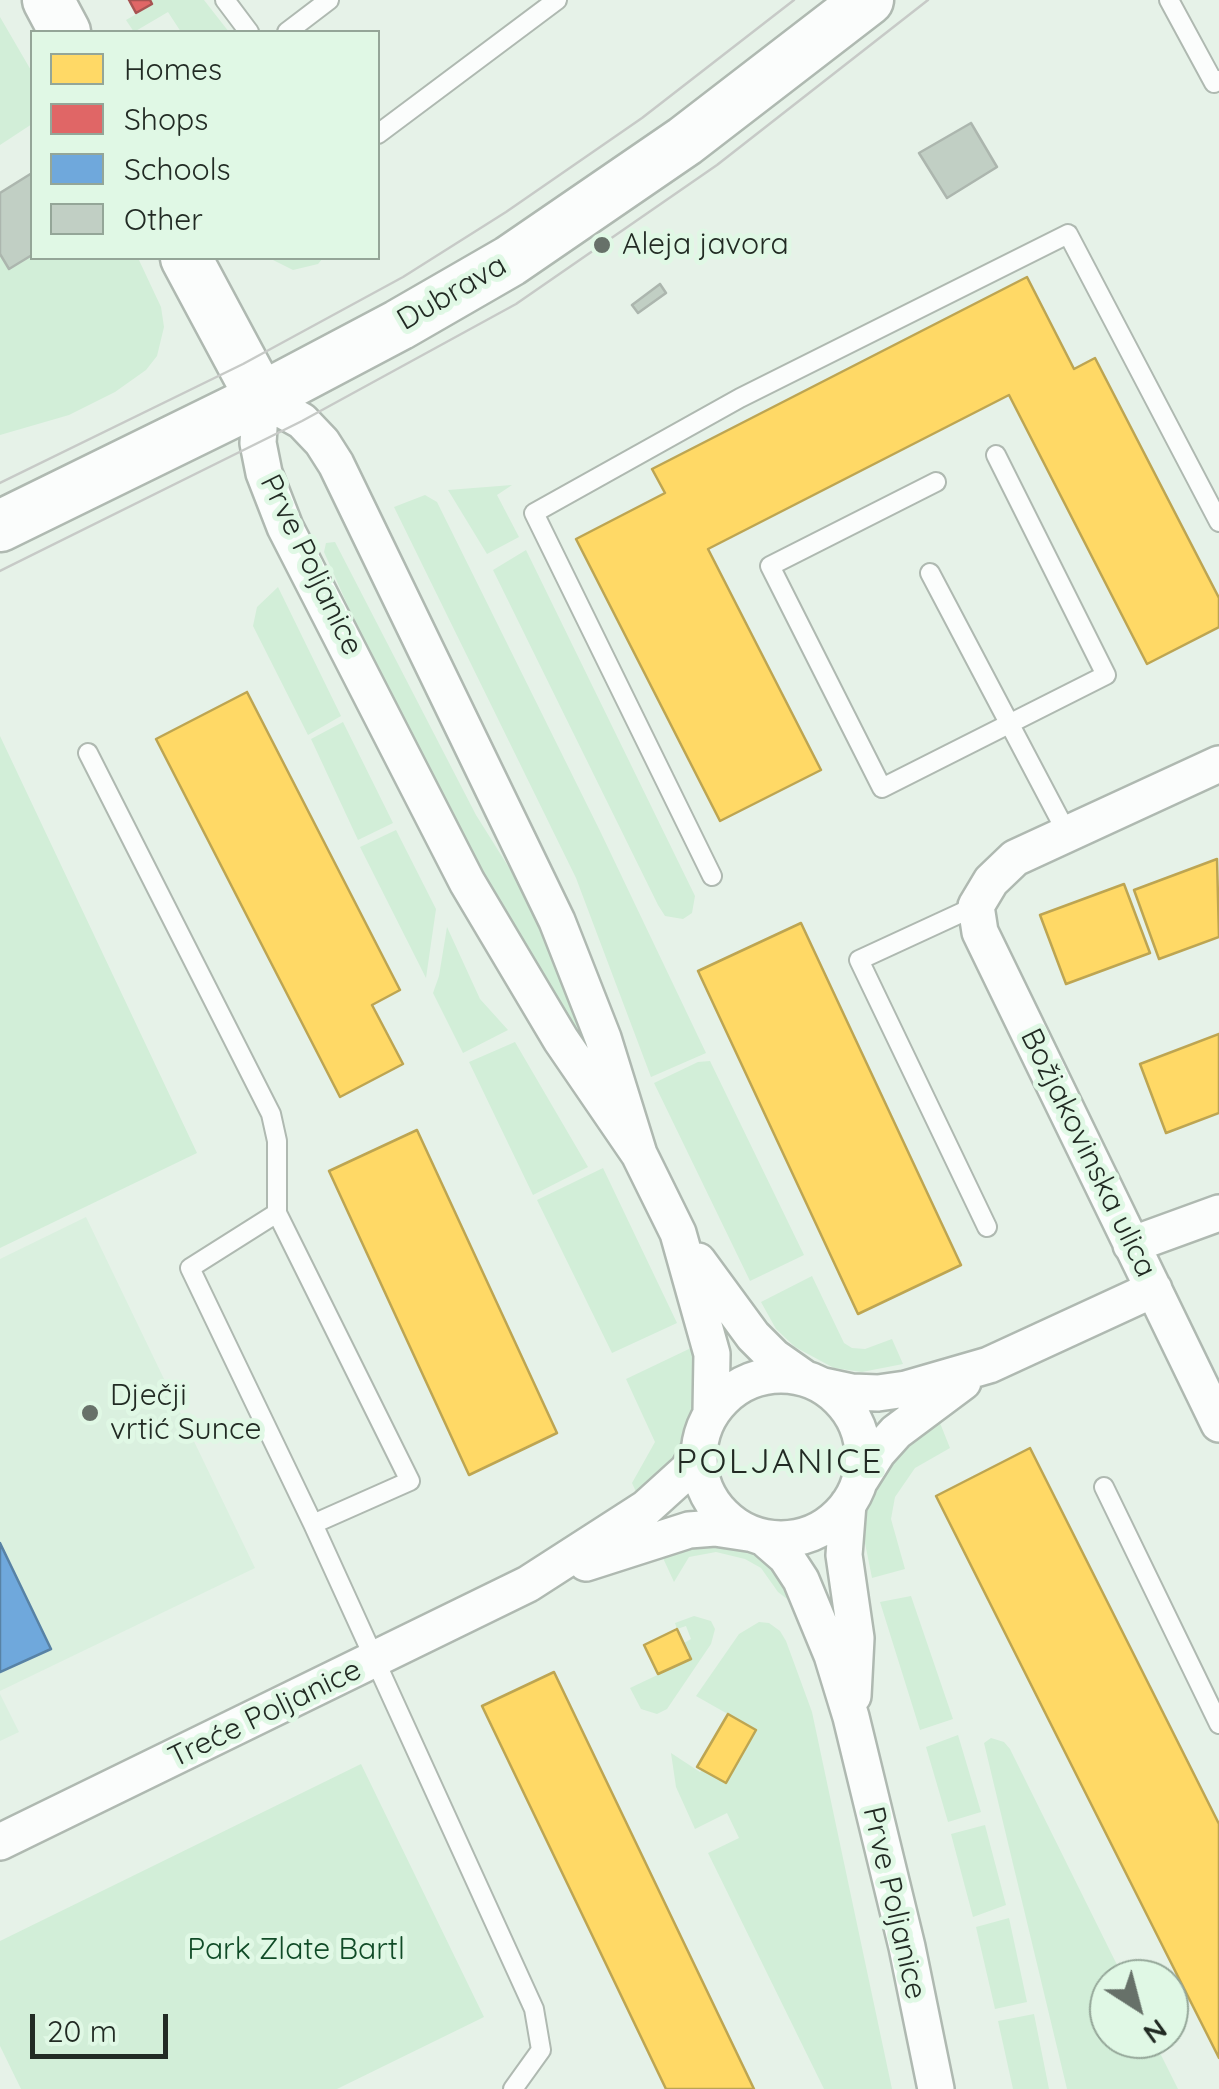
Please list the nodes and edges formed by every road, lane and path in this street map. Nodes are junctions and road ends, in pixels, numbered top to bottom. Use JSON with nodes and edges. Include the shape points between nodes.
{"nodes":[{"id":1,"x":48,"y":0,"type":"edge"},
{"id":2,"x":225,"y":0,"type":"edge"},
{"id":3,"x":330,"y":0,"type":"edge"},
{"id":4,"x":557,"y":0,"type":"edge"},
{"id":5,"x":868,"y":0,"type":"edge"},
{"id":6,"x":1168,"y":0,"type":"edge"},
{"id":7,"x":64,"y":30,"type":"edge"},
{"id":8,"x":248,"y":30,"type":"edge"},
{"id":9,"x":289,"y":30,"type":"edge"},
{"id":10,"x":1219,"y":80,"type":"edge"},
{"id":11,"x":380,"y":133,"type":"edge"},
{"id":12,"x":187,"y":260,"type":"edge"},
{"id":13,"x":262,"y":398,"type":"junction"},
{"id":14,"x":996,"y":454,"type":"dead end"},
{"id":15,"x":936,"y":482,"type":"dead end"},
{"id":16,"x":1219,"y":522,"type":"edge"},
{"id":17,"x":0,"y":526,"type":"edge"},
{"id":18,"x":930,"y":573,"type":"dead end"},
{"id":19,"x":1010,"y":725,"type":"junction"},
{"id":20,"x":88,"y":753,"type":"dead end"},
{"id":21,"x":1219,"y":764,"type":"edge"},
{"id":22,"x":1067,"y":833,"type":"junction"},
{"id":23,"x":712,"y":876,"type":"dead end"},
{"id":24,"x":984,"y":893,"type":"junction"},
{"id":25,"x":640,"y":1154,"type":"junction"},
{"id":26,"x":1219,"y":1212,"type":"edge"},
{"id":27,"x":277,"y":1213,"type":"junction"},
{"id":28,"x":987,"y":1227,"type":"dead end"},
{"id":29,"x":678,"y":1233,"type":"junction"},
{"id":30,"x":1131,"y":1245,"type":"junction"},
{"id":31,"x":1154,"y":1289,"type":"junction"},
{"id":32,"x":989,"y":1365,"type":"junction"},
{"id":33,"x":814,"y":1382,"type":"junction"},
{"id":34,"x":711,"y":1413,"type":"junction"},
{"id":35,"x":1219,"y":1424,"type":"edge"},
{"id":36,"x":699,"y":1450,"type":"junction"},
{"id":37,"x":1104,"y":1487,"type":"dead end"},
{"id":38,"x":854,"y":1493,"type":"junction"},
{"id":39,"x":312,"y":1524,"type":"junction"},
{"id":40,"x":757,"y":1536,"type":"junction"},
{"id":41,"x":528,"y":1584,"type":"junction"},
{"id":42,"x":375,"y":1660,"type":"junction"},
{"id":43,"x":851,"y":1717,"type":"junction"},
{"id":44,"x":1219,"y":1724,"type":"edge"},
{"id":45,"x":0,"y":1842,"type":"edge"},
{"id":46,"x":513,"y":2089,"type":"edge"},
{"id":47,"x":936,"y":2089,"type":"edge"}],
"edges":[{"from":1,"to":7,"type":"main road"},
{"from":2,"to":8,"type":"lane"},
{"from":3,"to":9,"type":"lane"},
{"from":4,"to":11,"type":"lane"},
{"from":5,"to":13,"type":"main road","name":"Dubrava","via":[[685,141],[510,261]]},
{"from":6,"to":10,"type":"lane","via":[[1214,83]]},
{"from":12,"to":13,"type":"main road"},
{"from":13,"to":17,"type":"main road","name":"Dubrava"},
{"from":13,"to":25,"type":"street","name":"Prve Poljanice","via":[[258,442],[285,526],[467,882],[561,1040]]},
{"from":13,"to":25,"type":"street","name":"Prve Poljanice","via":[[302,421],[322,442],[358,509],[557,922]]},
{"from":14,"to":19,"type":"lane","via":[[1106,675]]},
{"from":15,"to":19,"type":"lane","via":[[770,566],[882,788]]},
{"from":16,"to":23,"type":"lane","via":[[1068,234],[740,398],[534,513]]},
{"from":18,"to":19,"type":"lane"},
{"from":19,"to":22,"type":"lane"},
{"from":20,"to":27,"type":"lane","via":[[271,1114]]},
{"from":21,"to":22,"type":"street"},
{"from":22,"to":24,"type":"street","via":[[1014,858]]},
{"from":24,"to":28,"type":"lane","via":[[859,960]]},
{"from":24,"to":30,"type":"street","name":"Božjakovinska ulica","via":[[980,932]]},
{"from":25,"to":29,"type":"street","name":"Prve Poljanice"},
{"from":26,"to":30,"type":"street"},
{"from":27,"to":39,"type":"lane","via":[[190,1268]]},
{"from":27,"to":39,"type":"lane","via":[[410,1481]]},
{"from":29,"to":33,"type":"street","name":"Prve Poljanice","via":[[752,1336]]},
{"from":29,"to":34,"type":"street","name":"Prve Poljanice","via":[[712,1354]]},
{"from":30,"to":31,"type":"street","name":"Božjakovinska ulica"},
{"from":31,"to":32,"type":"street"},
{"from":31,"to":35,"type":"street","name":"Božjakovinska ulica"},
{"from":32,"to":33,"type":"street","via":[[878,1392]]},
{"from":32,"to":38,"type":"street","via":[[896,1432]]},
{"from":33,"to":34,"type":"street","via":[[777,1374],[752,1380]]},
{"from":33,"to":38,"type":"street","via":[[845,1404],[859,1428],[864,1455]]},
{"from":34,"to":36,"type":"street"},
{"from":36,"to":40,"type":"street","via":[[711,1501]]},
{"from":36,"to":41,"type":"street","name":"Treće Poljanice","via":[[688,1470],[646,1508]]},
{"from":37,"to":44,"type":"lane"},
{"from":38,"to":40,"type":"street","via":[[832,1521],[811,1534]]},
{"from":38,"to":43,"type":"street","name":"Prve Poljanice","via":[[844,1555],[856,1638]]},
{"from":39,"to":42,"type":"lane"},
{"from":40,"to":41,"type":"street","name":"Treće Poljanice","via":[[689,1530]]},
{"from":40,"to":43,"type":"street","name":"Prve Poljanice","via":[[801,1580]]},
{"from":41,"to":42,"type":"street","name":"Treće Poljanice"},
{"from":42,"to":45,"type":"street","name":"Treće Poljanice"},
{"from":42,"to":46,"type":"lane","via":[[534,2008],[541,2050]]},
{"from":43,"to":47,"type":"street","name":"Prve Poljanice"}]}
